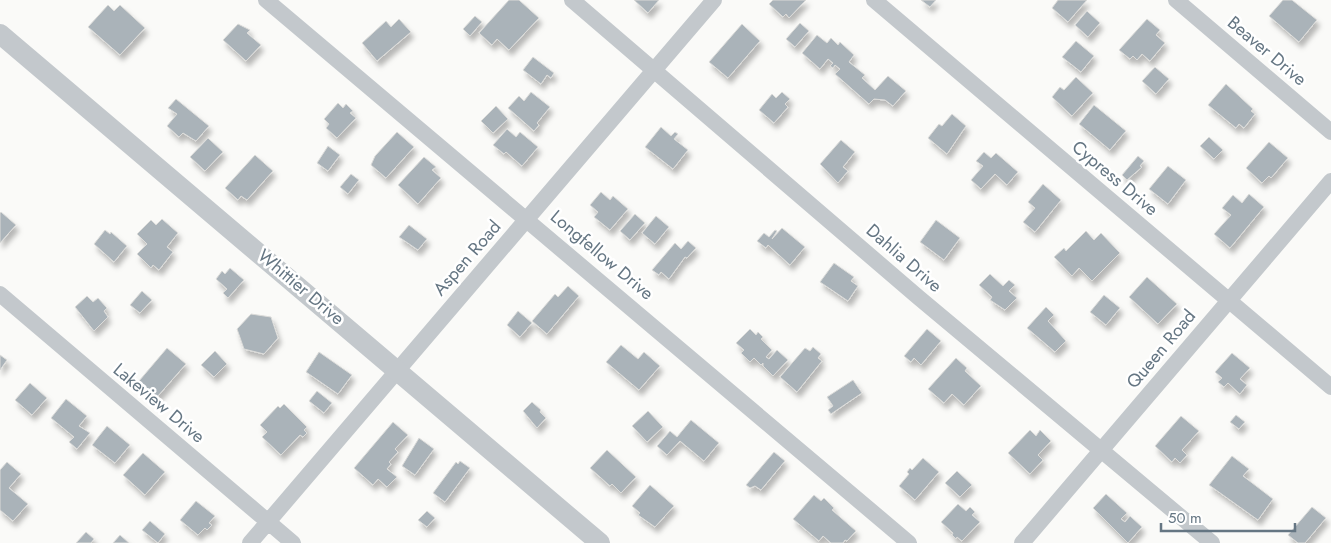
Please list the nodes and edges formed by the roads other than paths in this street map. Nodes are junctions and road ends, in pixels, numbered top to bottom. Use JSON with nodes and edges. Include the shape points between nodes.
{"nodes":[{"id":1,"x":266,"y":0,"type":"edge"},
{"id":2,"x":572,"y":0,"type":"edge"},
{"id":3,"x":714,"y":0,"type":"edge"},
{"id":4,"x":874,"y":0,"type":"edge"},
{"id":5,"x":1176,"y":0,"type":"edge"},
{"id":6,"x":0,"y":34,"type":"edge"},
{"id":7,"x":654,"y":69,"type":"junction"},
{"id":8,"x":1331,"y":132,"type":"edge"},
{"id":9,"x":1331,"y":181,"type":"edge"},
{"id":10,"x":527,"y":218,"type":"junction"},
{"id":11,"x":0,"y":294,"type":"edge"},
{"id":12,"x":1228,"y":300,"type":"junction"},
{"id":13,"x":398,"y":369,"type":"junction"},
{"id":14,"x":1331,"y":387,"type":"edge"},
{"id":15,"x":1102,"y":449,"type":"junction"},
{"id":16,"x":268,"y":522,"type":"junction"},
{"id":17,"x":250,"y":543,"type":"edge"},
{"id":18,"x":293,"y":543,"type":"edge"},
{"id":19,"x":600,"y":543,"type":"edge"},
{"id":20,"x":909,"y":543,"type":"edge"},
{"id":21,"x":1022,"y":543,"type":"edge"},
{"id":22,"x":1212,"y":543,"type":"edge"}],
"edges":[{"from":1,"to":10,"type":"street","name":"Longfellow Drive"},
{"from":2,"to":7,"type":"street","name":"Dahlia Drive"},
{"from":3,"to":7,"type":"street","name":"Aspen Road"},
{"from":4,"to":12,"type":"street","name":"Cypress Drive"},
{"from":5,"to":8,"type":"street","name":"Beaver Drive"},
{"from":6,"to":13,"type":"street","name":"Whittier Drive"},
{"from":7,"to":10,"type":"street","name":"Aspen Road"},
{"from":7,"to":15,"type":"street","name":"Dahlia Drive","via":[[918,297]]},
{"from":9,"to":12,"type":"street","name":"Queen Road"},
{"from":10,"to":13,"type":"street","name":"Aspen Road"},
{"from":10,"to":20,"type":"street","name":"Longfellow Drive"},
{"from":11,"to":16,"type":"street","name":"Lakeview Drive"},
{"from":12,"to":14,"type":"street","name":"Cypress Drive"},
{"from":12,"to":15,"type":"street","name":"Queen Road"},
{"from":13,"to":16,"type":"street","name":"Aspen Road"},
{"from":13,"to":19,"type":"street","name":"Whittier Drive"},
{"from":15,"to":21,"type":"street","name":"Queen Road"},
{"from":15,"to":22,"type":"street","name":"Dahlia Drive"},
{"from":16,"to":17,"type":"street","name":"Aspen Road"},
{"from":16,"to":18,"type":"street","name":"Lakeview Drive"}]}
